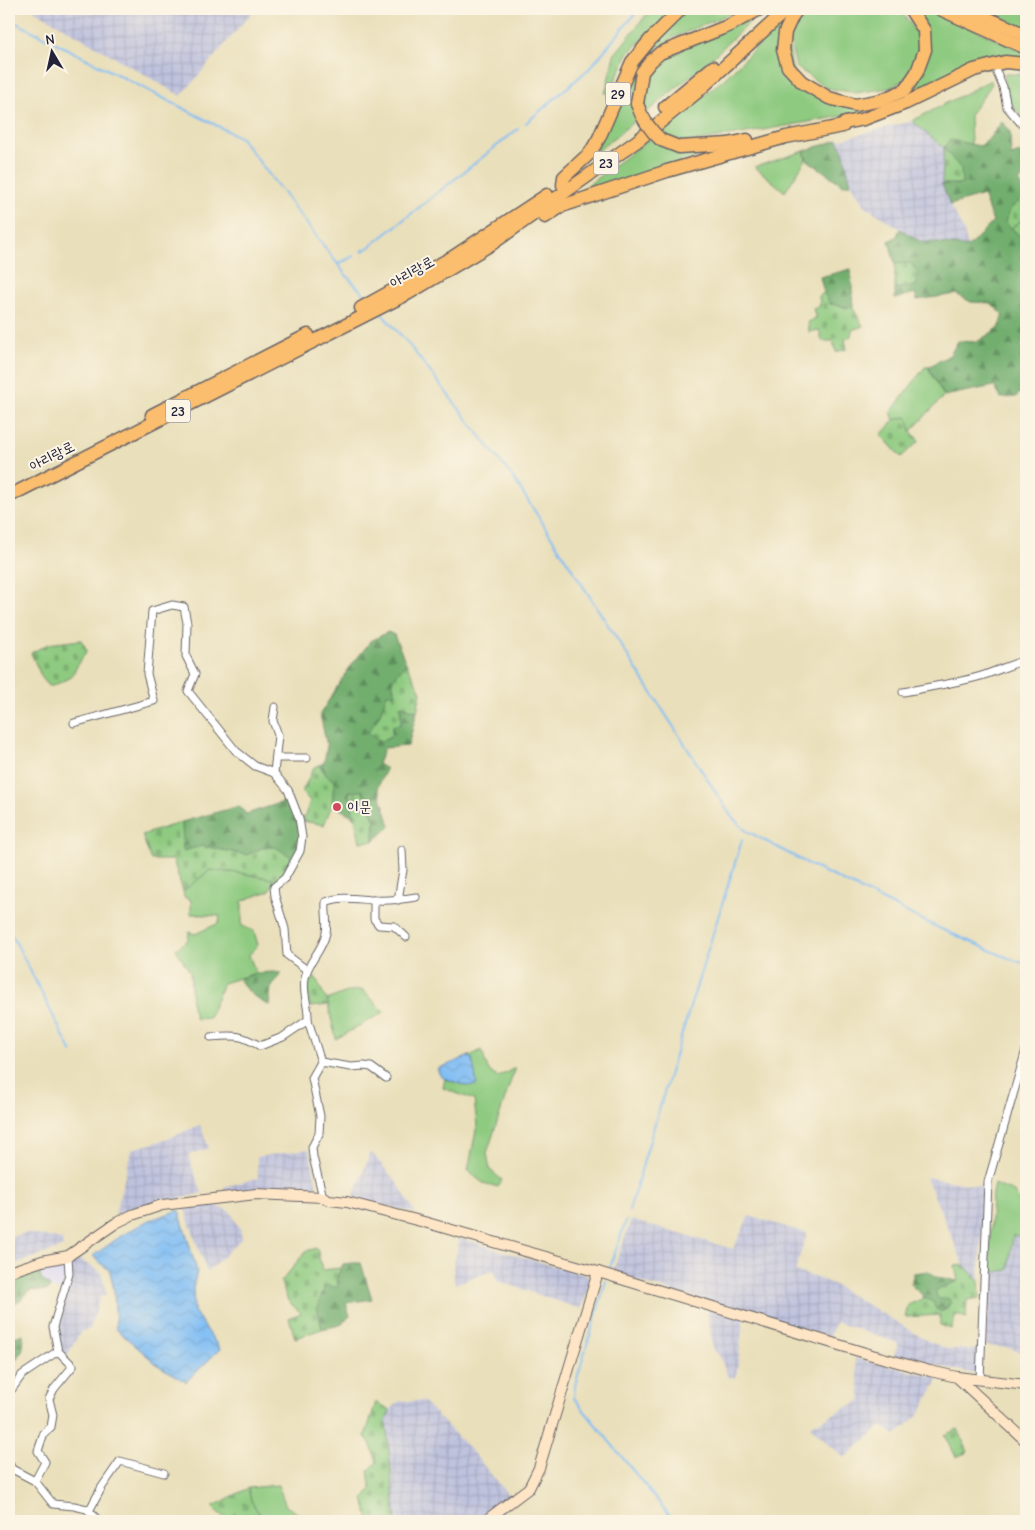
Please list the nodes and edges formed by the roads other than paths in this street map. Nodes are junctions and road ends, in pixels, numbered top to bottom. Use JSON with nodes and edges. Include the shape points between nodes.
{"nodes":[{"id":1,"x":681,"y":9,"type":"edge"},
{"id":2,"x":760,"y":9,"type":"edge"},
{"id":3,"x":775,"y":9,"type":"edge"},
{"id":4,"x":787,"y":9,"type":"edge"},
{"id":5,"x":798,"y":9,"type":"edge"},
{"id":6,"x":910,"y":9,"type":"edge"},
{"id":7,"x":940,"y":9,"type":"edge"},
{"id":8,"x":966,"y":9,"type":"edge"},
{"id":9,"x":1026,"y":35,"type":"edge"},
{"id":10,"x":1026,"y":48,"type":"edge"},
{"id":11,"x":1026,"y":64,"type":"edge"},
{"id":12,"x":997,"y":72,"type":"dead end"},
{"id":13,"x":845,"y":123,"type":"junction"},
{"id":14,"x":1026,"y":129,"type":"edge"},
{"id":15,"x":562,"y":185,"type":"junction"},
{"id":16,"x":522,"y":223,"type":"junction"},
{"id":17,"x":404,"y":291,"type":"junction"},
{"id":18,"x":343,"y":323,"type":"junction"},
{"id":19,"x":9,"y":486,"type":"edge"},
{"id":20,"x":9,"y":496,"type":"edge"},
{"id":21,"x":1026,"y":660,"type":"edge"},
{"id":22,"x":904,"y":692,"type":"dead end"},
{"id":23,"x":275,"y":707,"type":"dead end"},
{"id":24,"x":74,"y":723,"type":"dead end"},
{"id":25,"x":276,"y":758,"type":"junction"},
{"id":26,"x":307,"y":758,"type":"dead end"},
{"id":27,"x":274,"y":773,"type":"junction"},
{"id":28,"x":402,"y":850,"type":"dead end"},
{"id":29,"x":416,"y":897,"type":"dead end"},
{"id":30,"x":374,"y":900,"type":"junction"},
{"id":31,"x":398,"y":900,"type":"junction"},
{"id":32,"x":406,"y":937,"type":"dead end"},
{"id":33,"x":307,"y":970,"type":"junction"},
{"id":34,"x":308,"y":1020,"type":"junction"},
{"id":35,"x":211,"y":1037,"type":"dead end"},
{"id":36,"x":1026,"y":1050,"type":"edge"},
{"id":37,"x":321,"y":1062,"type":"junction"},
{"id":38,"x":386,"y":1078,"type":"dead end"},
{"id":39,"x":322,"y":1197,"type":"junction"},
{"id":40,"x":68,"y":1256,"type":"junction"},
{"id":41,"x":9,"y":1272,"type":"edge"},
{"id":42,"x":598,"y":1272,"type":"junction"},
{"id":43,"x":58,"y":1351,"type":"junction"},
{"id":44,"x":957,"y":1377,"type":"junction"},
{"id":45,"x":980,"y":1380,"type":"junction"},
{"id":46,"x":1026,"y":1385,"type":"edge"},
{"id":47,"x":9,"y":1390,"type":"edge"},
{"id":48,"x":1026,"y":1441,"type":"edge"},
{"id":49,"x":10,"y":1468,"type":"edge"},
{"id":50,"x":164,"y":1473,"type":"dead end"},
{"id":51,"x":35,"y":1481,"type":"junction"},
{"id":52,"x":90,"y":1515,"type":"edge"},
{"id":53,"x":99,"y":1521,"type":"edge"},
{"id":54,"x":485,"y":1521,"type":"edge"}],
"edges":[{"from":1,"to":15,"type":"highway","number":"29","via":[[632,62],[599,138],[590,153],[564,177]]},
{"from":2,"to":13,"type":"highway","bridge":true,"via":[[728,26],[660,53],[651,61],[642,72],[638,104],[649,128],[661,140],[680,147],[728,144]]},
{"from":3,"to":15,"type":"highway","name":"아리랑로","number":"23","via":[[660,112]]},
{"from":4,"to":16,"type":"highway","name":"아리랑로","number":"23","via":[[696,93],[637,141]]},
{"from":5,"to":6,"type":"highway","via":[[785,32],[783,50],[788,67],[802,82],[828,98],[855,105],[882,100],[905,90],[917,72],[925,50],[924,30]]},
{"from":7,"to":10,"type":"highway"},
{"from":8,"to":9,"type":"highway"},
{"from":11,"to":13,"type":"highway","via":[[1005,62],[974,70],[906,103]]},
{"from":12,"to":14,"type":"street","via":[[1007,108]]},
{"from":13,"to":16,"type":"highway","via":[[667,171],[562,206],[531,225]]},
{"from":15,"to":17,"type":"highway","name":"아리랑로","number":"23"},
{"from":16,"to":17,"type":"highway","name":"아리랑로","number":"23","via":[[493,243]]},
{"from":17,"to":18,"type":"highway","name":"아리랑로","number":"23"},
{"from":18,"to":19,"type":"highway","name":"아리랑로","number":"23"},
{"from":18,"to":20,"type":"highway","name":"아리랑로","number":"23"},
{"from":21,"to":22,"type":"street","via":[[984,675]]},
{"from":23,"to":25,"type":"street"},
{"from":24,"to":27,"type":"street","via":[[154,701],[147,674],[152,611],[172,605],[184,607],[186,656],[195,674],[188,690],[236,751],[255,766]]},
{"from":25,"to":26,"type":"street"},
{"from":25,"to":27,"type":"street"},
{"from":27,"to":33,"type":"street","via":[[288,790],[302,837],[300,851],[285,878],[274,887],[285,929],[287,955]]},
{"from":28,"to":31,"type":"street","via":[[403,870]]},
{"from":29,"to":31,"type":"street"},
{"from":30,"to":31,"type":"street"},
{"from":30,"to":32,"type":"street","via":[[374,919],[379,925],[394,926]]},
{"from":30,"to":33,"type":"street","via":[[335,898],[326,902],[326,933]]},
{"from":33,"to":34,"type":"street","via":[[304,995]]},
{"from":34,"to":35,"type":"street","via":[[283,1037],[260,1046],[233,1035]]},
{"from":34,"to":37,"type":"street"},
{"from":36,"to":45,"type":"street","via":[[988,1182]]},
{"from":37,"to":38,"type":"street","via":[[371,1067]]},
{"from":37,"to":39,"type":"street","via":[[312,1078],[320,1116],[319,1134],[312,1147]]},
{"from":39,"to":40,"type":"street","via":[[256,1194],[162,1204],[116,1223]]},
{"from":39,"to":42,"type":"street","via":[[424,1222]]},
{"from":40,"to":41,"type":"street"},
{"from":40,"to":43,"type":"street","via":[[70,1274],[53,1327]]},
{"from":42,"to":44,"type":"street","via":[[872,1355]]},
{"from":42,"to":54,"type":"street","via":[[539,1468],[529,1488]]},
{"from":43,"to":47,"type":"street","via":[[22,1374]]},
{"from":43,"to":51,"type":"street","via":[[73,1366],[49,1399],[53,1415],[51,1426],[44,1433],[38,1451],[46,1462]]},
{"from":44,"to":45,"type":"street"},
{"from":44,"to":48,"type":"street"},
{"from":45,"to":46,"type":"street"},
{"from":49,"to":51,"type":"street"},
{"from":50,"to":52,"type":"street","via":[[120,1461],[102,1487]]},
{"from":51,"to":52,"type":"street","via":[[53,1504],[87,1509]]},
{"from":52,"to":53,"type":"street"}]}
